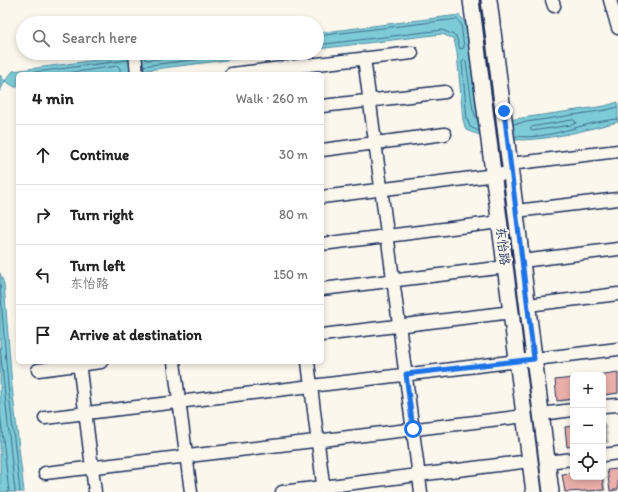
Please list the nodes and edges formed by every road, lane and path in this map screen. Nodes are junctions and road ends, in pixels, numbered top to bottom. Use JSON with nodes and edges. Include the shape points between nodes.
{"nodes":[{"id":1,"x":472,"y":0,"type":"edge"},
{"id":2,"x":489,"y":0,"type":"edge"},
{"id":3,"x":610,"y":0,"type":"edge"},
{"id":4,"x":618,"y":28,"type":"edge"},
{"id":5,"x":412,"y":53,"type":"dead end"},
{"id":6,"x":364,"y":58,"type":"junction"},
{"id":7,"x":136,"y":60,"type":"edge"},
{"id":8,"x":137,"y":72,"type":"edge"},
{"id":9,"x":271,"y":72,"type":"edge"},
{"id":10,"x":445,"y":92,"type":"dead end"},
{"id":11,"x":370,"y":100,"type":"junction"},
{"id":12,"x":324,"y":106,"type":"edge"},
{"id":13,"x":445,"y":134,"type":"dead end"},
{"id":14,"x":375,"y":143,"type":"junction"},
{"id":15,"x":324,"y":150,"type":"edge"},
{"id":16,"x":618,"y":151,"type":"edge"},
{"id":17,"x":510,"y":163,"type":"junction"},
{"id":18,"x":494,"y":175,"type":"junction"},
{"id":19,"x":381,"y":189,"type":"junction"},
{"id":20,"x":324,"y":197,"type":"edge"},
{"id":21,"x":618,"y":199,"type":"edge"},
{"id":22,"x":516,"y":211,"type":"junction"},
{"id":23,"x":500,"y":222,"type":"junction"},
{"id":24,"x":388,"y":236,"type":"junction"},
{"id":25,"x":324,"y":244,"type":"edge"},
{"id":26,"x":618,"y":249,"type":"edge"},
{"id":27,"x":522,"y":261,"type":"junction"},
{"id":28,"x":506,"y":267,"type":"junction"},
{"id":29,"x":393,"y":280,"type":"junction"},
{"id":30,"x":324,"y":289,"type":"edge"},
{"id":31,"x":618,"y":294,"type":"edge"},
{"id":32,"x":528,"y":305,"type":"junction"},
{"id":33,"x":512,"y":312,"type":"junction"},
{"id":34,"x":399,"y":325,"type":"junction"},
{"id":35,"x":324,"y":335,"type":"edge"},
{"id":36,"x":618,"y":348,"type":"edge"},
{"id":37,"x":534,"y":359,"type":"junction"},
{"id":38,"x":518,"y":361,"type":"junction"},
{"id":39,"x":73,"y":364,"type":"edge"},
{"id":40,"x":79,"y":364,"type":"edge"},
{"id":41,"x":174,"y":364,"type":"edge"},
{"id":42,"x":308,"y":364,"type":"edge"},
{"id":43,"x":38,"y":370,"type":"dead end"},
{"id":44,"x":406,"y":374,"type":"junction"},
{"id":45,"x":311,"y":386,"type":"junction"},
{"id":46,"x":179,"y":402,"type":"junction"},
{"id":47,"x":618,"y":404,"type":"edge"},
{"id":48,"x":606,"y":406,"type":"edge"},
{"id":49,"x":570,"y":410,"type":"edge"},
{"id":50,"x":85,"y":413,"type":"junction"},
{"id":51,"x":541,"y":414,"type":"junction"},
{"id":52,"x":525,"y":416,"type":"junction"},
{"id":53,"x":45,"y":418,"type":"dead end"},
{"id":54,"x":413,"y":429,"type":"junction"},
{"id":55,"x":318,"y":440,"type":"junction"},
{"id":56,"x":618,"y":453,"type":"edge"},
{"id":57,"x":606,"y":455,"type":"edge"},
{"id":58,"x":186,"y":456,"type":"junction"},
{"id":59,"x":570,"y":459,"type":"edge"},
{"id":60,"x":530,"y":462,"type":"junction"},
{"id":61,"x":547,"y":462,"type":"junction"},
{"id":62,"x":92,"y":467,"type":"junction"},
{"id":63,"x":45,"y":473,"type":"dead end"},
{"id":64,"x":419,"y":475,"type":"junction"},
{"id":65,"x":324,"y":490,"type":"edge"},
{"id":66,"x":95,"y":492,"type":"edge"},
{"id":67,"x":191,"y":492,"type":"edge"},
{"id":68,"x":282,"y":492,"type":"edge"},
{"id":69,"x":421,"y":492,"type":"edge"},
{"id":70,"x":534,"y":492,"type":"edge"},
{"id":71,"x":551,"y":492,"type":"edge"}],
"edges":[{"from":1,"to":18,"type":"street","name":"东怡路"},
{"from":2,"to":17,"type":"street","name":"东怡路"},
{"from":3,"to":4,"type":"street"},
{"from":5,"to":6,"type":"street"},
{"from":6,"to":9,"type":"street"},
{"from":6,"to":11,"type":"street"},
{"from":7,"to":8,"type":"street"},
{"from":10,"to":11,"type":"street"},
{"from":11,"to":12,"type":"street"},
{"from":11,"to":14,"type":"street"},
{"from":13,"to":14,"type":"street"},
{"from":14,"to":15,"type":"street"},
{"from":14,"to":19,"type":"street"},
{"from":16,"to":17,"type":"street"},
{"from":17,"to":18,"type":"street"},
{"from":17,"to":22,"type":"street","name":"东怡路"},
{"from":18,"to":19,"type":"street"},
{"from":18,"to":23,"type":"street","name":"东怡路"},
{"from":19,"to":20,"type":"street"},
{"from":19,"to":24,"type":"street"},
{"from":21,"to":22,"type":"street"},
{"from":22,"to":27,"type":"street","name":"东怡路"},
{"from":23,"to":24,"type":"street"},
{"from":23,"to":28,"type":"street","name":"东怡路"},
{"from":24,"to":25,"type":"street"},
{"from":24,"to":29,"type":"street"},
{"from":26,"to":27,"type":"street"},
{"from":27,"to":32,"type":"street","name":"东怡路"},
{"from":28,"to":29,"type":"street"},
{"from":28,"to":33,"type":"street","name":"东怡路"},
{"from":29,"to":30,"type":"street"},
{"from":29,"to":34,"type":"street"},
{"from":31,"to":32,"type":"street"},
{"from":32,"to":37,"type":"street","name":"东怡路"},
{"from":33,"to":34,"type":"street"},
{"from":33,"to":38,"type":"street","name":"东怡路"},
{"from":34,"to":35,"type":"street"},
{"from":34,"to":44,"type":"street"},
{"from":36,"to":37,"type":"street"},
{"from":37,"to":38,"type":"street"},
{"from":37,"to":51,"type":"street","name":"东怡路"},
{"from":38,"to":44,"type":"street"},
{"from":38,"to":52,"type":"street","name":"东怡路"},
{"from":39,"to":43,"type":"street"},
{"from":40,"to":50,"type":"street"},
{"from":41,"to":46,"type":"street"},
{"from":42,"to":45,"type":"street"},
{"from":44,"to":45,"type":"street"},
{"from":44,"to":54,"type":"street"},
{"from":45,"to":46,"type":"street"},
{"from":45,"to":55,"type":"street"},
{"from":46,"to":50,"type":"street"},
{"from":46,"to":58,"type":"street"},
{"from":47,"to":48,"type":"street"},
{"from":49,"to":51,"type":"street"},
{"from":50,"to":53,"type":"street"},
{"from":50,"to":62,"type":"street"},
{"from":51,"to":61,"type":"street","name":"东怡路"},
{"from":52,"to":54,"type":"street"},
{"from":52,"to":60,"type":"street","name":"东怡路"},
{"from":54,"to":55,"type":"street"},
{"from":54,"to":64,"type":"street"},
{"from":55,"to":58,"type":"street"},
{"from":55,"to":65,"type":"street"},
{"from":56,"to":57,"type":"street"},
{"from":58,"to":62,"type":"street"},
{"from":58,"to":67,"type":"street"},
{"from":59,"to":61,"type":"street"},
{"from":60,"to":64,"type":"street"},
{"from":60,"to":70,"type":"street","name":"东怡路"},
{"from":61,"to":71,"type":"street","name":"东怡路"},
{"from":62,"to":63,"type":"street"},
{"from":62,"to":66,"type":"street"},
{"from":64,"to":65,"type":"street"},
{"from":64,"to":69,"type":"street"},
{"from":65,"to":68,"type":"street"}]}
